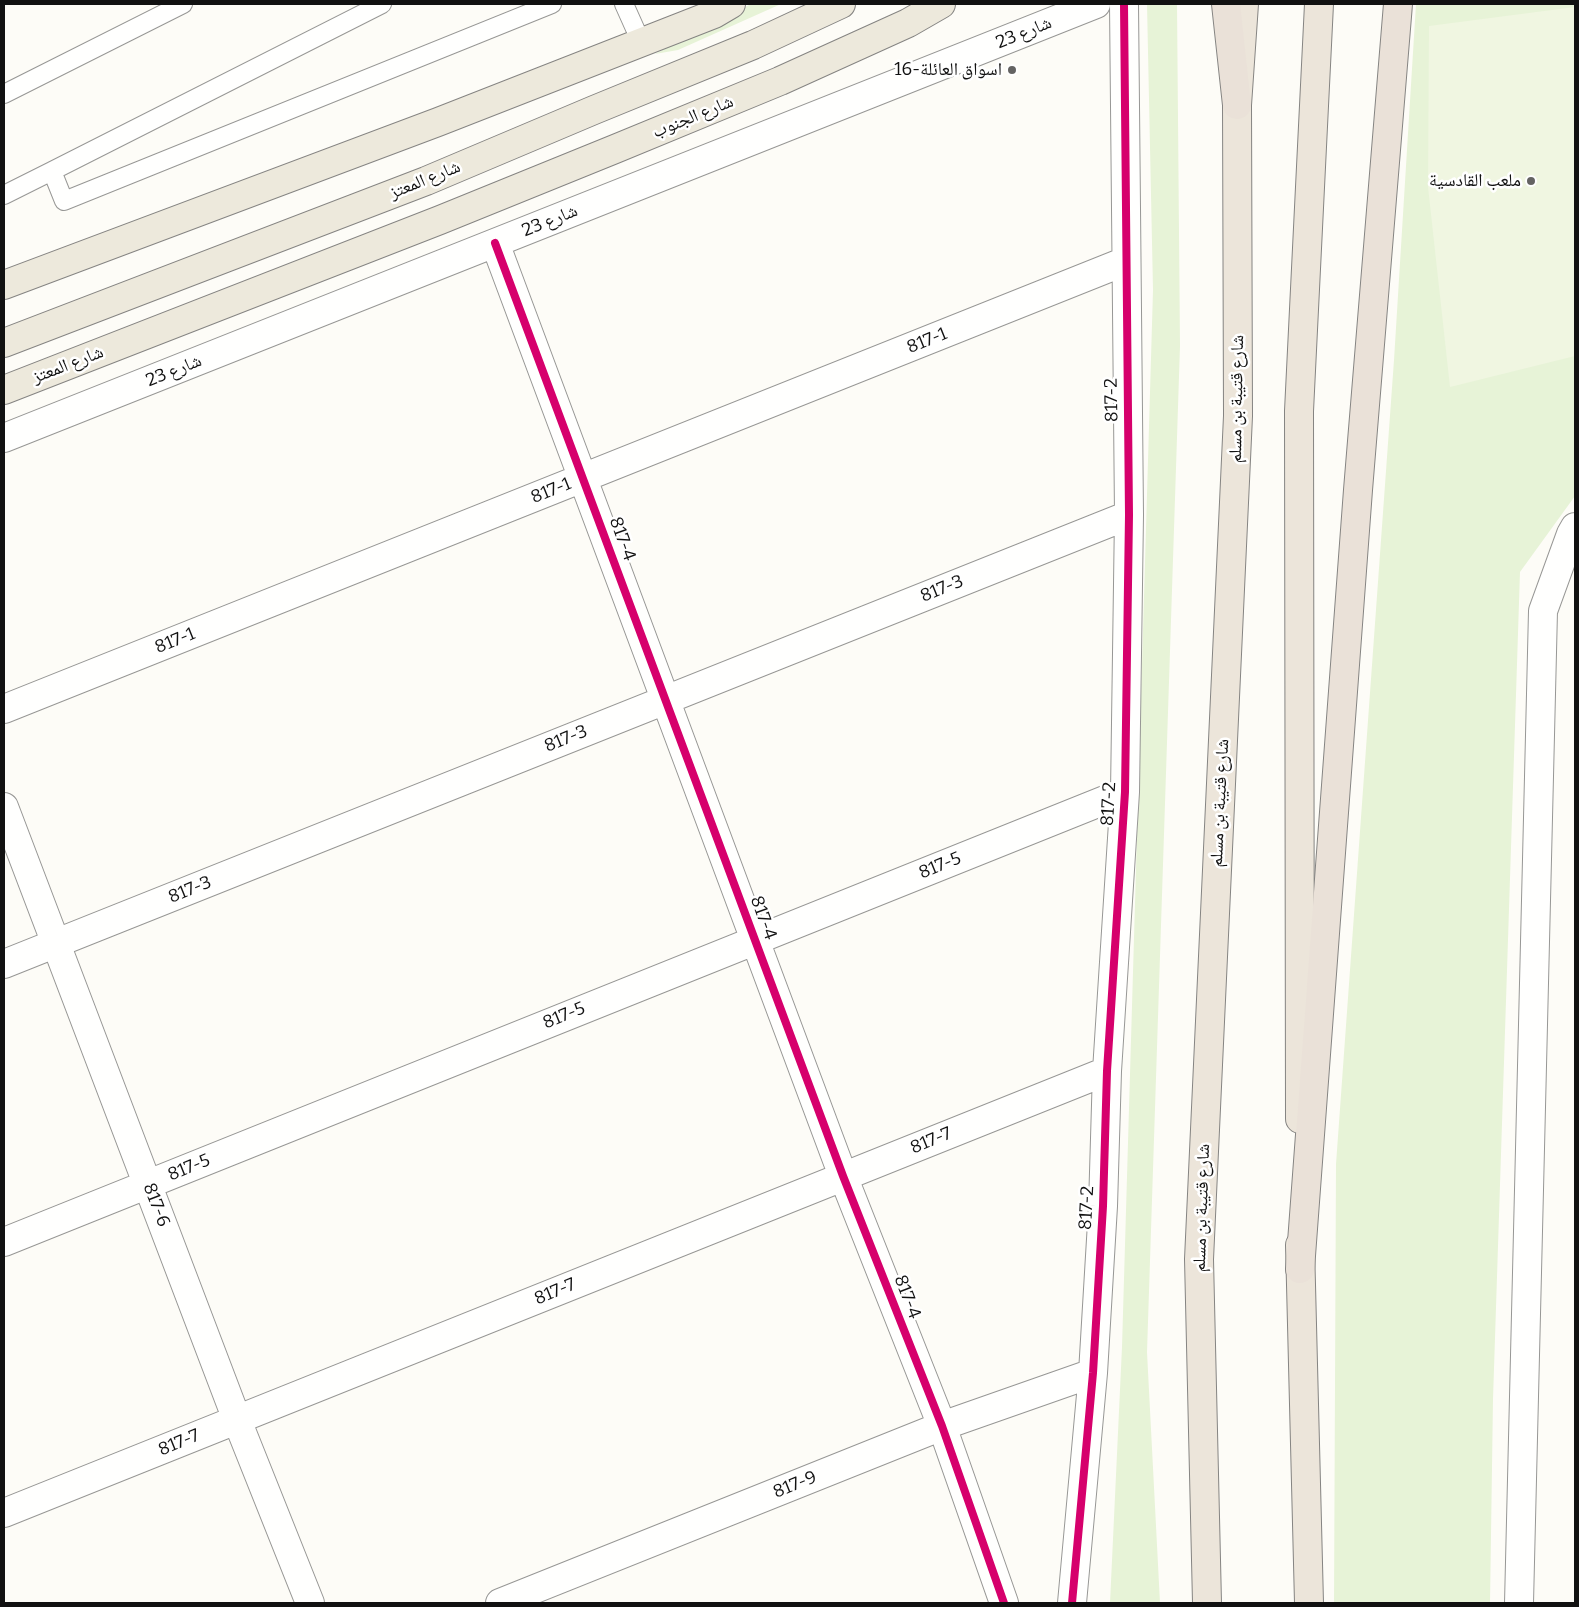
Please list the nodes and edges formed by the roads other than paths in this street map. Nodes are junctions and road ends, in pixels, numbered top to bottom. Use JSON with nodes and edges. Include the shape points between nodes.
{"nodes":[{"id":1,"x":183,"y":4,"type":"edge"},
{"id":2,"x":382,"y":4,"type":"edge"},
{"id":3,"x":552,"y":4,"type":"edge"},
{"id":4,"x":624,"y":4,"type":"edge"},
{"id":5,"x":731,"y":4,"type":"edge"},
{"id":6,"x":841,"y":4,"type":"edge"},
{"id":7,"x":941,"y":4,"type":"edge"},
{"id":8,"x":1096,"y":4,"type":"edge"},
{"id":9,"x":1124,"y":4,"type":"edge"},
{"id":10,"x":1226,"y":4,"type":"edge"},
{"id":11,"x":1244,"y":4,"type":"edge"},
{"id":12,"x":1319,"y":4,"type":"edge"},
{"id":13,"x":1398,"y":4,"type":"edge"},
{"id":14,"x":642,"y":42,"type":"junction"},
{"id":15,"x":4,"y":94,"type":"edge"},
{"id":16,"x":1237,"y":106,"type":"junction"},
{"id":17,"x":52,"y":171,"type":"junction"},
{"id":18,"x":4,"y":195,"type":"edge"},
{"id":19,"x":440,"y":220,"type":"joint"},
{"id":20,"x":495,"y":243,"type":"junction"},
{"id":21,"x":1126,"y":261,"type":"junction"},
{"id":22,"x":4,"y":285,"type":"edge"},
{"id":23,"x":4,"y":343,"type":"edge"},
{"id":24,"x":4,"y":390,"type":"edge"},
{"id":25,"x":4,"y":438,"type":"edge"},
{"id":26,"x":583,"y":478,"type":"junction"},
{"id":27,"x":1129,"y":515,"type":"junction"},
{"id":28,"x":1575,"y":528,"type":"edge"},
{"id":29,"x":666,"y":699,"type":"junction"},
{"id":30,"x":4,"y":709,"type":"edge"},
{"id":31,"x":1125,"y":792,"type":"junction"},
{"id":32,"x":4,"y":807,"type":"edge"},
{"id":33,"x":755,"y":940,"type":"junction"},
{"id":34,"x":56,"y":943,"type":"junction"},
{"id":35,"x":4,"y":964,"type":"edge"},
{"id":36,"x":1107,"y":1071,"type":"junction"},
{"id":37,"x":843,"y":1176,"type":"junction"},
{"id":38,"x":147,"y":1184,"type":"junction"},
{"id":39,"x":4,"y":1242,"type":"edge"},
{"id":40,"x":1300,"y":1269,"type":"junction"},
{"id":41,"x":1093,"y":1373,"type":"junction"},
{"id":42,"x":237,"y":1420,"type":"junction"},
{"id":43,"x":942,"y":1426,"type":"junction"},
{"id":44,"x":4,"y":1513,"type":"edge"},
{"id":45,"x":310,"y":1603,"type":"edge"},
{"id":46,"x":500,"y":1603,"type":"edge"},
{"id":47,"x":1004,"y":1603,"type":"edge"},
{"id":48,"x":1072,"y":1603,"type":"edge"},
{"id":49,"x":1207,"y":1603,"type":"edge"},
{"id":50,"x":1309,"y":1603,"type":"edge"},
{"id":51,"x":1519,"y":1603,"type":"edge"}],
"edges":[{"from":1,"to":15,"type":"lane"},
{"from":2,"to":17,"type":"lane"},
{"from":3,"to":17,"type":"lane","via":[[64,201]]},
{"from":4,"to":14,"type":"lane"},
{"from":5,"to":14,"type":"main road","via":[[714,14]]},
{"from":6,"to":23,"type":"main road","name":"شارع المعتز","via":[[753,46],[426,181]]},
{"from":7,"to":19,"type":"main road","name":"شارع الجنوب","via":[[908,23],[780,81]]},
{"from":8,"to":20,"type":"street","name":"شارع 23"},
{"from":9,"to":21,"type":"street","name":"817-2"},
{"from":10,"to":16,"type":"highway"},
{"from":11,"to":16,"type":"highway","name":"شارع قتيبة بن مسلم"},
{"from":12,"to":40,"type":"highway","via":[[1299,411]]},
{"from":13,"to":40,"type":"highway"},
{"from":14,"to":22,"type":"main road"},
{"from":16,"to":49,"type":"highway","name":"شارع قتيبة بن مسلم","via":[[1238,416],[1199,1259]]},
{"from":17,"to":18,"type":"lane"},
{"from":19,"to":24,"type":"main road","name":"شارع المعتز"},
{"from":20,"to":25,"type":"street","name":"شارع 23"},
{"from":20,"to":26,"type":"street","name":"817-4"},
{"from":21,"to":26,"type":"street","name":"817-1"},
{"from":21,"to":27,"type":"street","name":"817-2"},
{"from":26,"to":29,"type":"street","name":"817-4"},
{"from":26,"to":30,"type":"street","name":"817-1"},
{"from":27,"to":29,"type":"street","name":"817-3"},
{"from":27,"to":31,"type":"street","name":"817-2"},
{"from":28,"to":51,"type":"street","via":[[1543,611]]},
{"from":29,"to":33,"type":"street","name":"817-4"},
{"from":29,"to":34,"type":"street","name":"817-3"},
{"from":31,"to":33,"type":"street","name":"817-5"},
{"from":31,"to":36,"type":"street","name":"817-2"},
{"from":32,"to":34,"type":"street","name":"817-6"},
{"from":33,"to":37,"type":"street","name":"817-4"},
{"from":33,"to":38,"type":"street","name":"817-5"},
{"from":34,"to":35,"type":"street","name":"817-3"},
{"from":34,"to":38,"type":"street","name":"817-6"},
{"from":36,"to":37,"type":"street","name":"817-7"},
{"from":36,"to":41,"type":"street","name":"817-2"},
{"from":37,"to":42,"type":"street","name":"817-7"},
{"from":37,"to":43,"type":"street","name":"817-4"},
{"from":38,"to":39,"type":"street","name":"817-5"},
{"from":38,"to":42,"type":"street","name":"817-6"},
{"from":40,"to":50,"type":"highway"},
{"from":41,"to":43,"type":"street","name":"817-9"},
{"from":41,"to":48,"type":"street","name":"817-2"},
{"from":42,"to":44,"type":"street","name":"817-7"},
{"from":42,"to":45,"type":"street","name":"817-6"},
{"from":43,"to":46,"type":"street","name":"817-9"},
{"from":43,"to":47,"type":"street","name":"817-4"}]}
